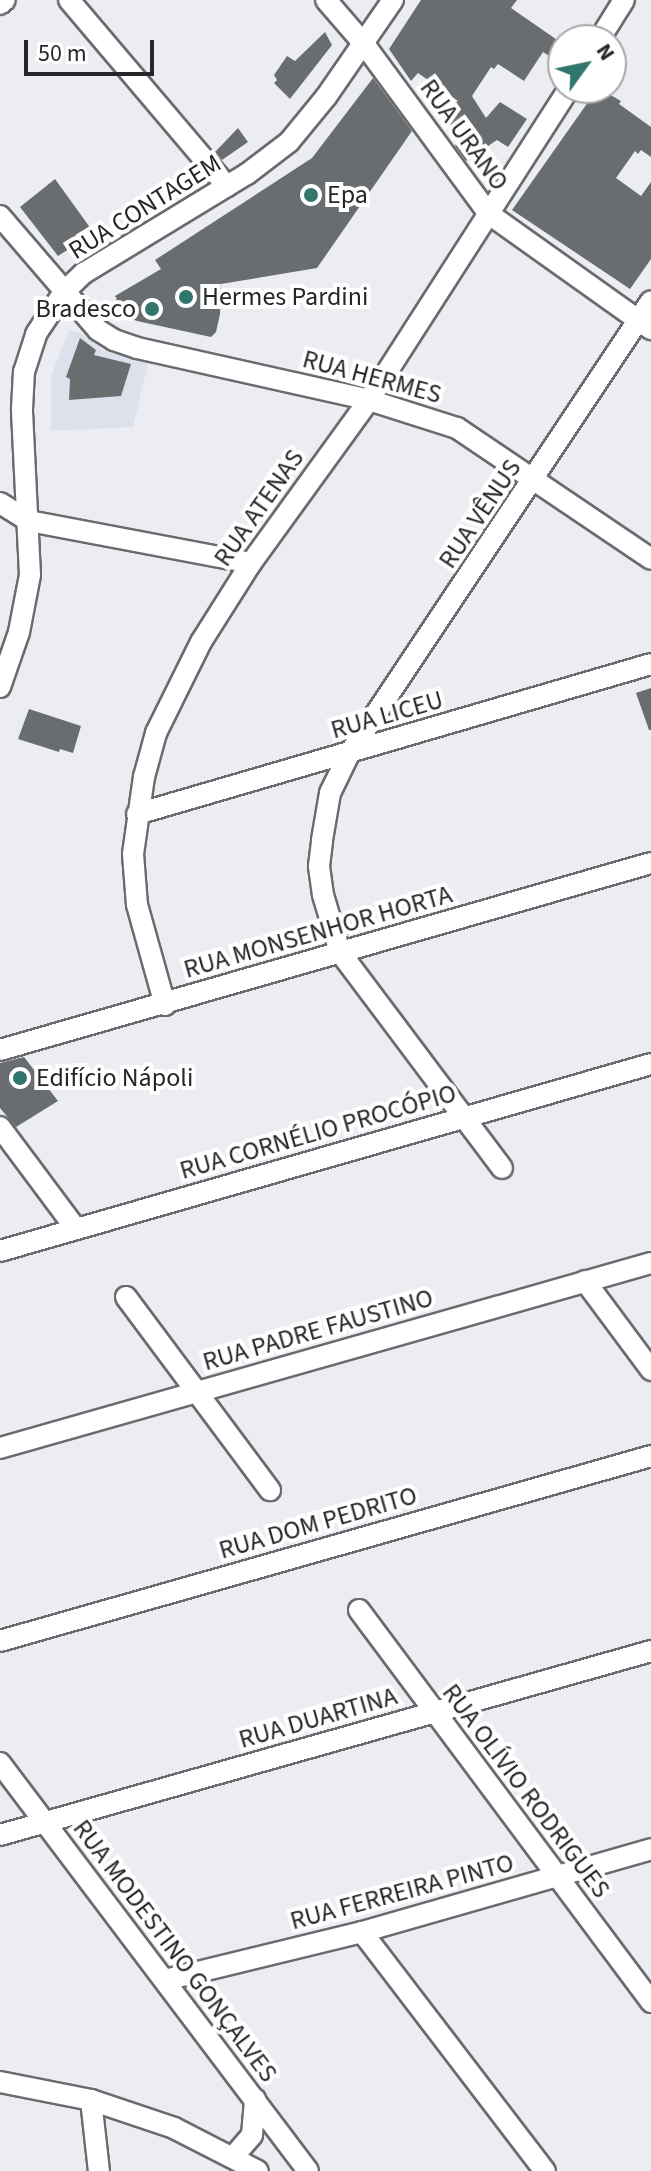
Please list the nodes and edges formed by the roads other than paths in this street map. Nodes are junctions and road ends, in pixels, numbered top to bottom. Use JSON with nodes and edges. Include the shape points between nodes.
{"nodes":[{"id":1,"x":5,"y":0,"type":"edge"},
{"id":2,"x":69,"y":0,"type":"edge"},
{"id":3,"x":326,"y":0,"type":"edge"},
{"id":4,"x":393,"y":0,"type":"edge"},
{"id":5,"x":624,"y":0,"type":"edge"},
{"id":6,"x":0,"y":4,"type":"edge"},
{"id":7,"x":609,"y":24,"type":"edge"},
{"id":8,"x":364,"y":44,"type":"junction"},
{"id":9,"x":559,"y":104,"type":"edge"},
{"id":10,"x":227,"y":186,"type":"junction"},
{"id":11,"x":489,"y":214,"type":"junction"},
{"id":12,"x":0,"y":216,"type":"edge"},
{"id":13,"x":64,"y":292,"type":"junction"},
{"id":14,"x":651,"y":301,"type":"edge"},
{"id":15,"x":645,"y":324,"type":"edge"},
{"id":16,"x":369,"y":400,"type":"junction"},
{"id":17,"x":536,"y":479,"type":"junction"},
{"id":18,"x":0,"y":503,"type":"edge"},
{"id":19,"x":29,"y":521,"type":"junction"},
{"id":20,"x":651,"y":559,"type":"edge"},
{"id":21,"x":251,"y":563,"type":"junction"},
{"id":22,"x":651,"y":664,"type":"edge"},
{"id":23,"x":0,"y":687,"type":"edge"},
{"id":24,"x":349,"y":754,"type":"junction"},
{"id":25,"x":137,"y":814,"type":"junction"},
{"id":26,"x":651,"y":863,"type":"edge"},
{"id":27,"x":340,"y":952,"type":"junction"},
{"id":28,"x":165,"y":1005,"type":"junction"},
{"id":29,"x":0,"y":1050,"type":"edge"},
{"id":30,"x":651,"y":1064,"type":"edge"},
{"id":31,"x":463,"y":1116,"type":"junction"},
{"id":32,"x":0,"y":1127,"type":"edge"},
{"id":33,"x":502,"y":1168,"type":"dead end"},
{"id":34,"x":76,"y":1229,"type":"junction"},
{"id":35,"x":0,"y":1251,"type":"edge"},
{"id":36,"x":651,"y":1263,"type":"edge"},
{"id":37,"x":585,"y":1281,"type":"junction"},
{"id":38,"x":126,"y":1297,"type":"dead end"},
{"id":39,"x":651,"y":1370,"type":"edge"},
{"id":40,"x":195,"y":1393,"type":"junction"},
{"id":41,"x":0,"y":1448,"type":"edge"},
{"id":42,"x":651,"y":1456,"type":"edge"},
{"id":43,"x":270,"y":1490,"type":"dead end"},
{"id":44,"x":359,"y":1610,"type":"dead end"},
{"id":45,"x":0,"y":1641,"type":"edge"},
{"id":46,"x":651,"y":1651,"type":"edge"},
{"id":47,"x":435,"y":1712,"type":"junction"},
{"id":48,"x":0,"y":1763,"type":"edge"},
{"id":49,"x":45,"y":1823,"type":"junction"},
{"id":50,"x":0,"y":1835,"type":"edge"},
{"id":51,"x":651,"y":1849,"type":"edge"},
{"id":52,"x":558,"y":1876,"type":"junction"},
{"id":53,"x":362,"y":1932,"type":"junction"},
{"id":54,"x":165,"y":1980,"type":"junction"},
{"id":55,"x":651,"y":2002,"type":"edge"},
{"id":56,"x":0,"y":2082,"type":"edge"},
{"id":57,"x":255,"y":2099,"type":"junction"},
{"id":58,"x":91,"y":2100,"type":"junction"},
{"id":59,"x":233,"y":2157,"type":"junction"},
{"id":60,"x":99,"y":2171,"type":"edge"},
{"id":61,"x":258,"y":2171,"type":"edge"},
{"id":62,"x":308,"y":2171,"type":"edge"},
{"id":63,"x":545,"y":2171,"type":"edge"}],
"edges":[{"from":1,"to":6,"type":"street"},
{"from":2,"to":10,"type":"street"},
{"from":3,"to":8,"type":"street","name":"RUA URANO"},
{"from":4,"to":8,"type":"street","name":"RUA CONTAGEM"},
{"from":5,"to":7,"type":"street"},
{"from":8,"to":10,"type":"street","name":"RUA CONTAGEM","via":[[308,121]]},
{"from":8,"to":11,"type":"street","name":"RUA URANO"},
{"from":9,"to":11,"type":"street","name":"RUA ATENAS"},
{"from":10,"to":13,"type":"street","name":"RUA CONTAGEM","via":[[84,273]]},
{"from":11,"to":15,"type":"street","name":"RUA URANO"},
{"from":11,"to":16,"type":"street","name":"RUA ATENAS"},
{"from":12,"to":13,"type":"street","name":"RUA HERMES"},
{"from":13,"to":16,"type":"street","name":"RUA HERMES","via":[[98,330],[137,348]]},
{"from":13,"to":19,"type":"street","name":"RUA CONTAGEM","via":[[36,334],[24,372]]},
{"from":14,"to":15,"type":"street","name":"RUA VÊNUS"},
{"from":15,"to":17,"type":"street","name":"RUA VÊNUS"},
{"from":16,"to":17,"type":"street","name":"RUA HERMES","via":[[457,428]]},
{"from":16,"to":21,"type":"street","name":"RUA ATENAS"},
{"from":17,"to":20,"type":"street","name":"RUA HERMES"},
{"from":17,"to":24,"type":"street","name":"RUA VÊNUS"},
{"from":18,"to":19,"type":"street"},
{"from":19,"to":21,"type":"street"},
{"from":19,"to":23,"type":"street","name":"RUA CONTAGEM","via":[[27,605]]},
{"from":21,"to":25,"type":"street","name":"RUA ATENAS","via":[[201,642],[156,733]]},
{"from":22,"to":24,"type":"street","name":"RUA LICEU"},
{"from":24,"to":25,"type":"street","name":"RUA LICEU"},
{"from":24,"to":27,"type":"street","name":"RUA VÊNUS","via":[[330,793],[319,866]]},
{"from":25,"to":28,"type":"street","name":"RUA ATENAS","via":[[137,905]]},
{"from":26,"to":27,"type":"street","name":"RUA MONSENHOR HORTA"},
{"from":27,"to":28,"type":"street","name":"RUA MONSENHOR HORTA"},
{"from":27,"to":31,"type":"street"},
{"from":28,"to":29,"type":"street","name":"RUA MONSENHOR HORTA"},
{"from":30,"to":31,"type":"street","name":"RUA CORNÉLIO PROCÓPIO"},
{"from":31,"to":33,"type":"street"},
{"from":31,"to":34,"type":"street","name":"RUA CORNÉLIO PROCÓPIO"},
{"from":32,"to":34,"type":"street"},
{"from":34,"to":35,"type":"street","name":"RUA CORNÉLIO PROCÓPIO"},
{"from":36,"to":37,"type":"street","name":"RUA PADRE FAUSTINO"},
{"from":37,"to":39,"type":"street"},
{"from":37,"to":40,"type":"street","name":"RUA PADRE FAUSTINO"},
{"from":38,"to":40,"type":"street"},
{"from":40,"to":41,"type":"street","name":"RUA PADRE FAUSTINO"},
{"from":40,"to":43,"type":"street"},
{"from":42,"to":45,"type":"street","name":"RUA DOM PEDRITO"},
{"from":44,"to":47,"type":"street","name":"RUA OLÍVIO RODRIGUES"},
{"from":46,"to":47,"type":"street","name":"RUA DUARTINA"},
{"from":47,"to":49,"type":"street","name":"RUA DUARTINA"},
{"from":47,"to":52,"type":"street","name":"RUA OLÍVIO RODRIGUES"},
{"from":48,"to":49,"type":"street","name":"RUA MODESTINO GONÇALVES"},
{"from":49,"to":50,"type":"street","name":"RUA DUARTINA"},
{"from":49,"to":54,"type":"street","name":"RUA MODESTINO GONÇALVES"},
{"from":51,"to":52,"type":"street","name":"RUA FERREIRA PINTO"},
{"from":52,"to":53,"type":"street","name":"RUA FERREIRA PINTO"},
{"from":52,"to":55,"type":"street","name":"RUA OLÍVIO RODRIGUES"},
{"from":53,"to":54,"type":"street","name":"RUA FERREIRA PINTO"},
{"from":53,"to":63,"type":"street"},
{"from":54,"to":57,"type":"street","name":"RUA MODESTINO GONÇALVES"},
{"from":56,"to":58,"type":"street"},
{"from":57,"to":59,"type":"street","via":[[252,2135]]},
{"from":57,"to":62,"type":"street","name":"RUA MODESTINO GONÇALVES"},
{"from":58,"to":59,"type":"street","via":[[174,2128]]},
{"from":58,"to":60,"type":"street"},
{"from":59,"to":61,"type":"street"}]}
